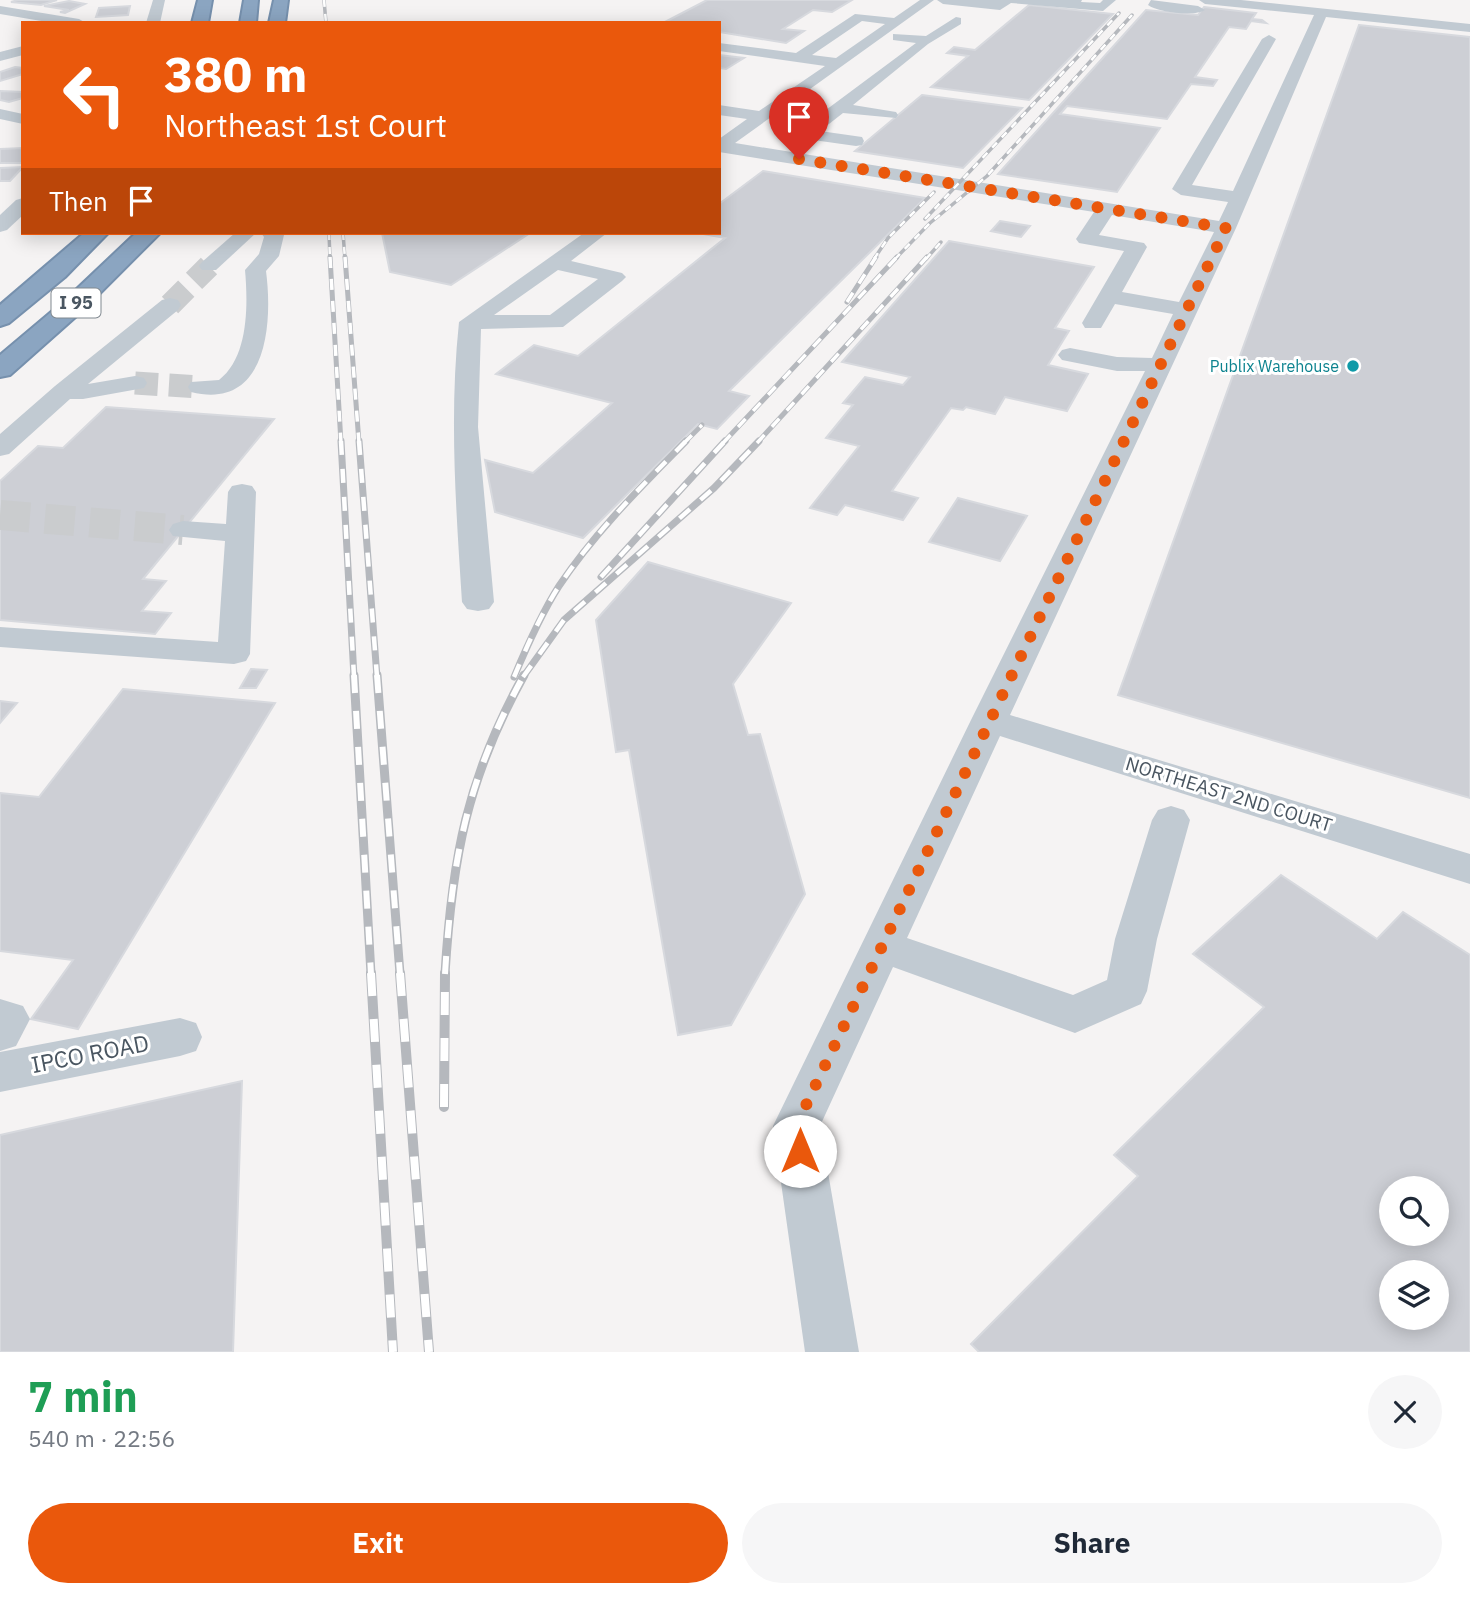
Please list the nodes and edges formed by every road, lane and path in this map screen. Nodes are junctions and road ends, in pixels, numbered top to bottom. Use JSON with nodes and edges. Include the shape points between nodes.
{"nodes":[{"id":1,"x":159,"y":0,"type":"edge"},
{"id":2,"x":205,"y":0,"type":"edge"},
{"id":3,"x":251,"y":0,"type":"edge"},
{"id":4,"x":281,"y":0,"type":"edge"},
{"id":5,"x":943,"y":0,"type":"edge"},
{"id":6,"x":1013,"y":0,"type":"edge"},
{"id":7,"x":1110,"y":0,"type":"edge"},
{"id":8,"x":1158,"y":0,"type":"edge"},
{"id":9,"x":1041,"y":1,"type":"edge"},
{"id":10,"x":1003,"y":3,"type":"edge"},
{"id":11,"x":1072,"y":3,"type":"edge"},
{"id":12,"x":1204,"y":3,"type":"edge"},
{"id":13,"x":874,"y":5,"type":"dead end"},
{"id":14,"x":914,"y":7,"type":"edge"},
{"id":15,"x":0,"y":10,"type":"edge"},
{"id":16,"x":1470,"y":15,"type":"edge"},
{"id":17,"x":988,"y":16,"type":"dead end"},
{"id":18,"x":1321,"y":16,"type":"edge"},
{"id":19,"x":67,"y":21,"type":"edge"},
{"id":20,"x":153,"y":21,"type":"edge"},
{"id":21,"x":200,"y":21,"type":"edge"},
{"id":22,"x":248,"y":21,"type":"edge"},
{"id":23,"x":277,"y":21,"type":"edge"},
{"id":24,"x":956,"y":21,"type":"dead end"},
{"id":25,"x":1470,"y":28,"type":"edge"},
{"id":26,"x":879,"y":34,"type":"junction"},
{"id":27,"x":922,"y":45,"type":"dead end"},
{"id":28,"x":721,"y":47,"type":"edge"},
{"id":29,"x":21,"y":51,"type":"edge"},
{"id":30,"x":0,"y":57,"type":"edge"},
{"id":31,"x":799,"y":57,"type":"junction"},
{"id":32,"x":845,"y":59,"type":"junction"},
{"id":33,"x":901,"y":61,"type":"junction"},
{"id":34,"x":1241,"y":83,"type":"junction"},
{"id":35,"x":806,"y":86,"type":"junction"},
{"id":36,"x":1276,"y":88,"type":"junction"},
{"id":37,"x":860,"y":93,"type":"junction"},
{"id":38,"x":840,"y":108,"type":"junction"},
{"id":39,"x":721,"y":111,"type":"edge"},
{"id":40,"x":0,"y":114,"type":"edge"},
{"id":41,"x":890,"y":115,"type":"dead end"},
{"id":42,"x":21,"y":119,"type":"edge"},
{"id":43,"x":768,"y":125,"type":"junction"},
{"id":44,"x":805,"y":134,"type":"junction"},
{"id":45,"x":856,"y":141,"type":"dead end"},
{"id":46,"x":721,"y":145,"type":"edge"},
{"id":47,"x":1239,"y":198,"type":"junction"},
{"id":48,"x":1106,"y":209,"type":"junction"},
{"id":49,"x":1226,"y":228,"type":"junction"},
{"id":50,"x":63,"y":235,"type":"edge"},
{"id":51,"x":95,"y":235,"type":"edge"},
{"id":52,"x":120,"y":235,"type":"edge"},
{"id":53,"x":147,"y":235,"type":"edge"},
{"id":54,"x":244,"y":235,"type":"edge"},
{"id":55,"x":274,"y":235,"type":"edge"},
{"id":56,"x":594,"y":235,"type":"edge"},
{"id":57,"x":555,"y":262,"type":"junction"},
{"id":58,"x":209,"y":266,"type":"tunnel mouth"},
{"id":59,"x":0,"y":290,"type":"edge"},
{"id":60,"x":1109,"y":296,"type":"junction"},
{"id":61,"x":170,"y":305,"type":"tunnel mouth"},
{"id":62,"x":1186,"y":310,"type":"junction"},
{"id":63,"x":0,"y":318,"type":"edge"},
{"id":64,"x":470,"y":322,"type":"junction"},
{"id":65,"x":1093,"y":323,"type":"dead end"},
{"id":66,"x":0,"y":343,"type":"edge"},
{"id":67,"x":1070,"y":355,"type":"dead end"},
{"id":68,"x":1159,"y":367,"type":"junction"},
{"id":69,"x":0,"y":369,"type":"edge"},
{"id":70,"x":135,"y":383,"type":"tunnel mouth"},
{"id":71,"x":200,"y":387,"type":"tunnel mouth"},
{"id":72,"x":64,"y":391,"type":"junction"},
{"id":73,"x":0,"y":448,"type":"edge"},
{"id":74,"x":242,"y":492,"type":"dead end"},
{"id":75,"x":183,"y":530,"type":"tunnel mouth"},
{"id":76,"x":241,"y":533,"type":"junction"},
{"id":77,"x":478,"y":602,"type":"dead end"},
{"id":78,"x":0,"y":637,"type":"edge"},
{"id":79,"x":988,"y":720,"type":"junction"},
{"id":80,"x":1171,"y":820,"type":"dead end"},
{"id":81,"x":1470,"y":869,"type":"edge"},
{"id":82,"x":882,"y":946,"type":"junction"},
{"id":83,"x":0,"y":1018,"type":"edge"},
{"id":84,"x":0,"y":1032,"type":"edge"},
{"id":85,"x":180,"y":1037,"type":"dead end"},
{"id":86,"x":0,"y":1072,"type":"edge"},
{"id":87,"x":832,"y":1352,"type":"edge"}],
"edges":[{"from":1,"to":20,"type":"street"},
{"from":2,"to":21,"type":"highway"},
{"from":3,"to":22,"type":"highway"},
{"from":4,"to":23,"type":"highway"},
{"from":5,"to":10,"type":"street"},
{"from":6,"to":9,"type":"street"},
{"from":7,"to":11,"type":"street","via":[[1103,7]]},
{"from":8,"to":12,"type":"street","via":[[1154,5]]},
{"from":9,"to":11,"type":"street"},
{"from":10,"to":17,"type":"street"},
{"from":12,"to":18,"type":"street"},
{"from":13,"to":14,"type":"street","via":[[867,9]]},
{"from":14,"to":26,"type":"street"},
{"from":14,"to":31,"type":"street","via":[[860,17]]},
{"from":15,"to":19,"type":"street"},
{"from":16,"to":18,"type":"street"},
{"from":18,"to":25,"type":"street"},
{"from":18,"to":34,"type":"street","via":[[1269,27]]},
{"from":18,"to":36,"type":"street"},
{"from":24,"to":26,"type":"street","via":[[929,40]]},
{"from":26,"to":32,"type":"street"},
{"from":27,"to":33,"type":"street"},
{"from":28,"to":31,"type":"street"},
{"from":29,"to":30,"type":"street"},
{"from":31,"to":32,"type":"street"},
{"from":32,"to":33,"type":"street"},
{"from":32,"to":35,"type":"street"},
{"from":33,"to":37,"type":"street"},
{"from":34,"to":36,"type":"street"},
{"from":34,"to":47,"type":"street","via":[[1181,188]]},
{"from":35,"to":37,"type":"lane"},
{"from":35,"to":43,"type":"street"},
{"from":36,"to":47,"type":"street"},
{"from":37,"to":38,"type":"street"},
{"from":38,"to":41,"type":"street"},
{"from":38,"to":44,"type":"street"},
{"from":39,"to":43,"type":"street"},
{"from":40,"to":42,"type":"street"},
{"from":43,"to":44,"type":"street"},
{"from":43,"to":46,"type":"street"},
{"from":44,"to":45,"type":"street"},
{"from":46,"to":48,"type":"street"},
{"from":47,"to":49,"type":"street"},
{"from":48,"to":49,"type":"street"},
{"from":48,"to":60,"type":"street","via":[[1086,239],[1137,247]]},
{"from":49,"to":62,"type":"street"},
{"from":50,"to":59,"type":"highway"},
{"from":51,"to":63,"type":"highway"},
{"from":52,"to":66,"type":"highway"},
{"from":53,"to":69,"type":"highway","number":"I 95"},
{"from":54,"to":58,"type":"street"},
{"from":55,"to":71,"type":"street","via":[[269,256],[255,270],[255,328],[242,375],[225,387]]},
{"from":56,"to":57,"type":"street"},
{"from":57,"to":64,"type":"street"},
{"from":57,"to":64,"type":"street","via":[[615,277],[555,322]]},
{"from":60,"to":62,"type":"street"},
{"from":60,"to":65,"type":"street"},
{"from":61,"to":72,"type":"street"},
{"from":62,"to":68,"type":"street"},
{"from":64,"to":77,"type":"street","via":[[465,442]]},
{"from":67,"to":68,"type":"street","via":[[1117,365]]},
{"from":68,"to":79,"type":"street"},
{"from":70,"to":72,"type":"street"},
{"from":72,"to":73,"type":"street"},
{"from":74,"to":76,"type":"street"},
{"from":75,"to":76,"type":"street"},
{"from":76,"to":78,"type":"street","via":[[234,654]]},
{"from":79,"to":81,"type":"street","name":"NORTHEAST 2ND COURT"},
{"from":79,"to":82,"type":"street"},
{"from":80,"to":82,"type":"street","via":[[1136,939],[1126,991],[1075,1014]]},
{"from":82,"to":87,"type":"street","via":[[796,1126]]},
{"from":83,"to":84,"type":"street","via":[[8,1018]]},
{"from":85,"to":86,"type":"street","name":"IPCO ROAD"}]}
